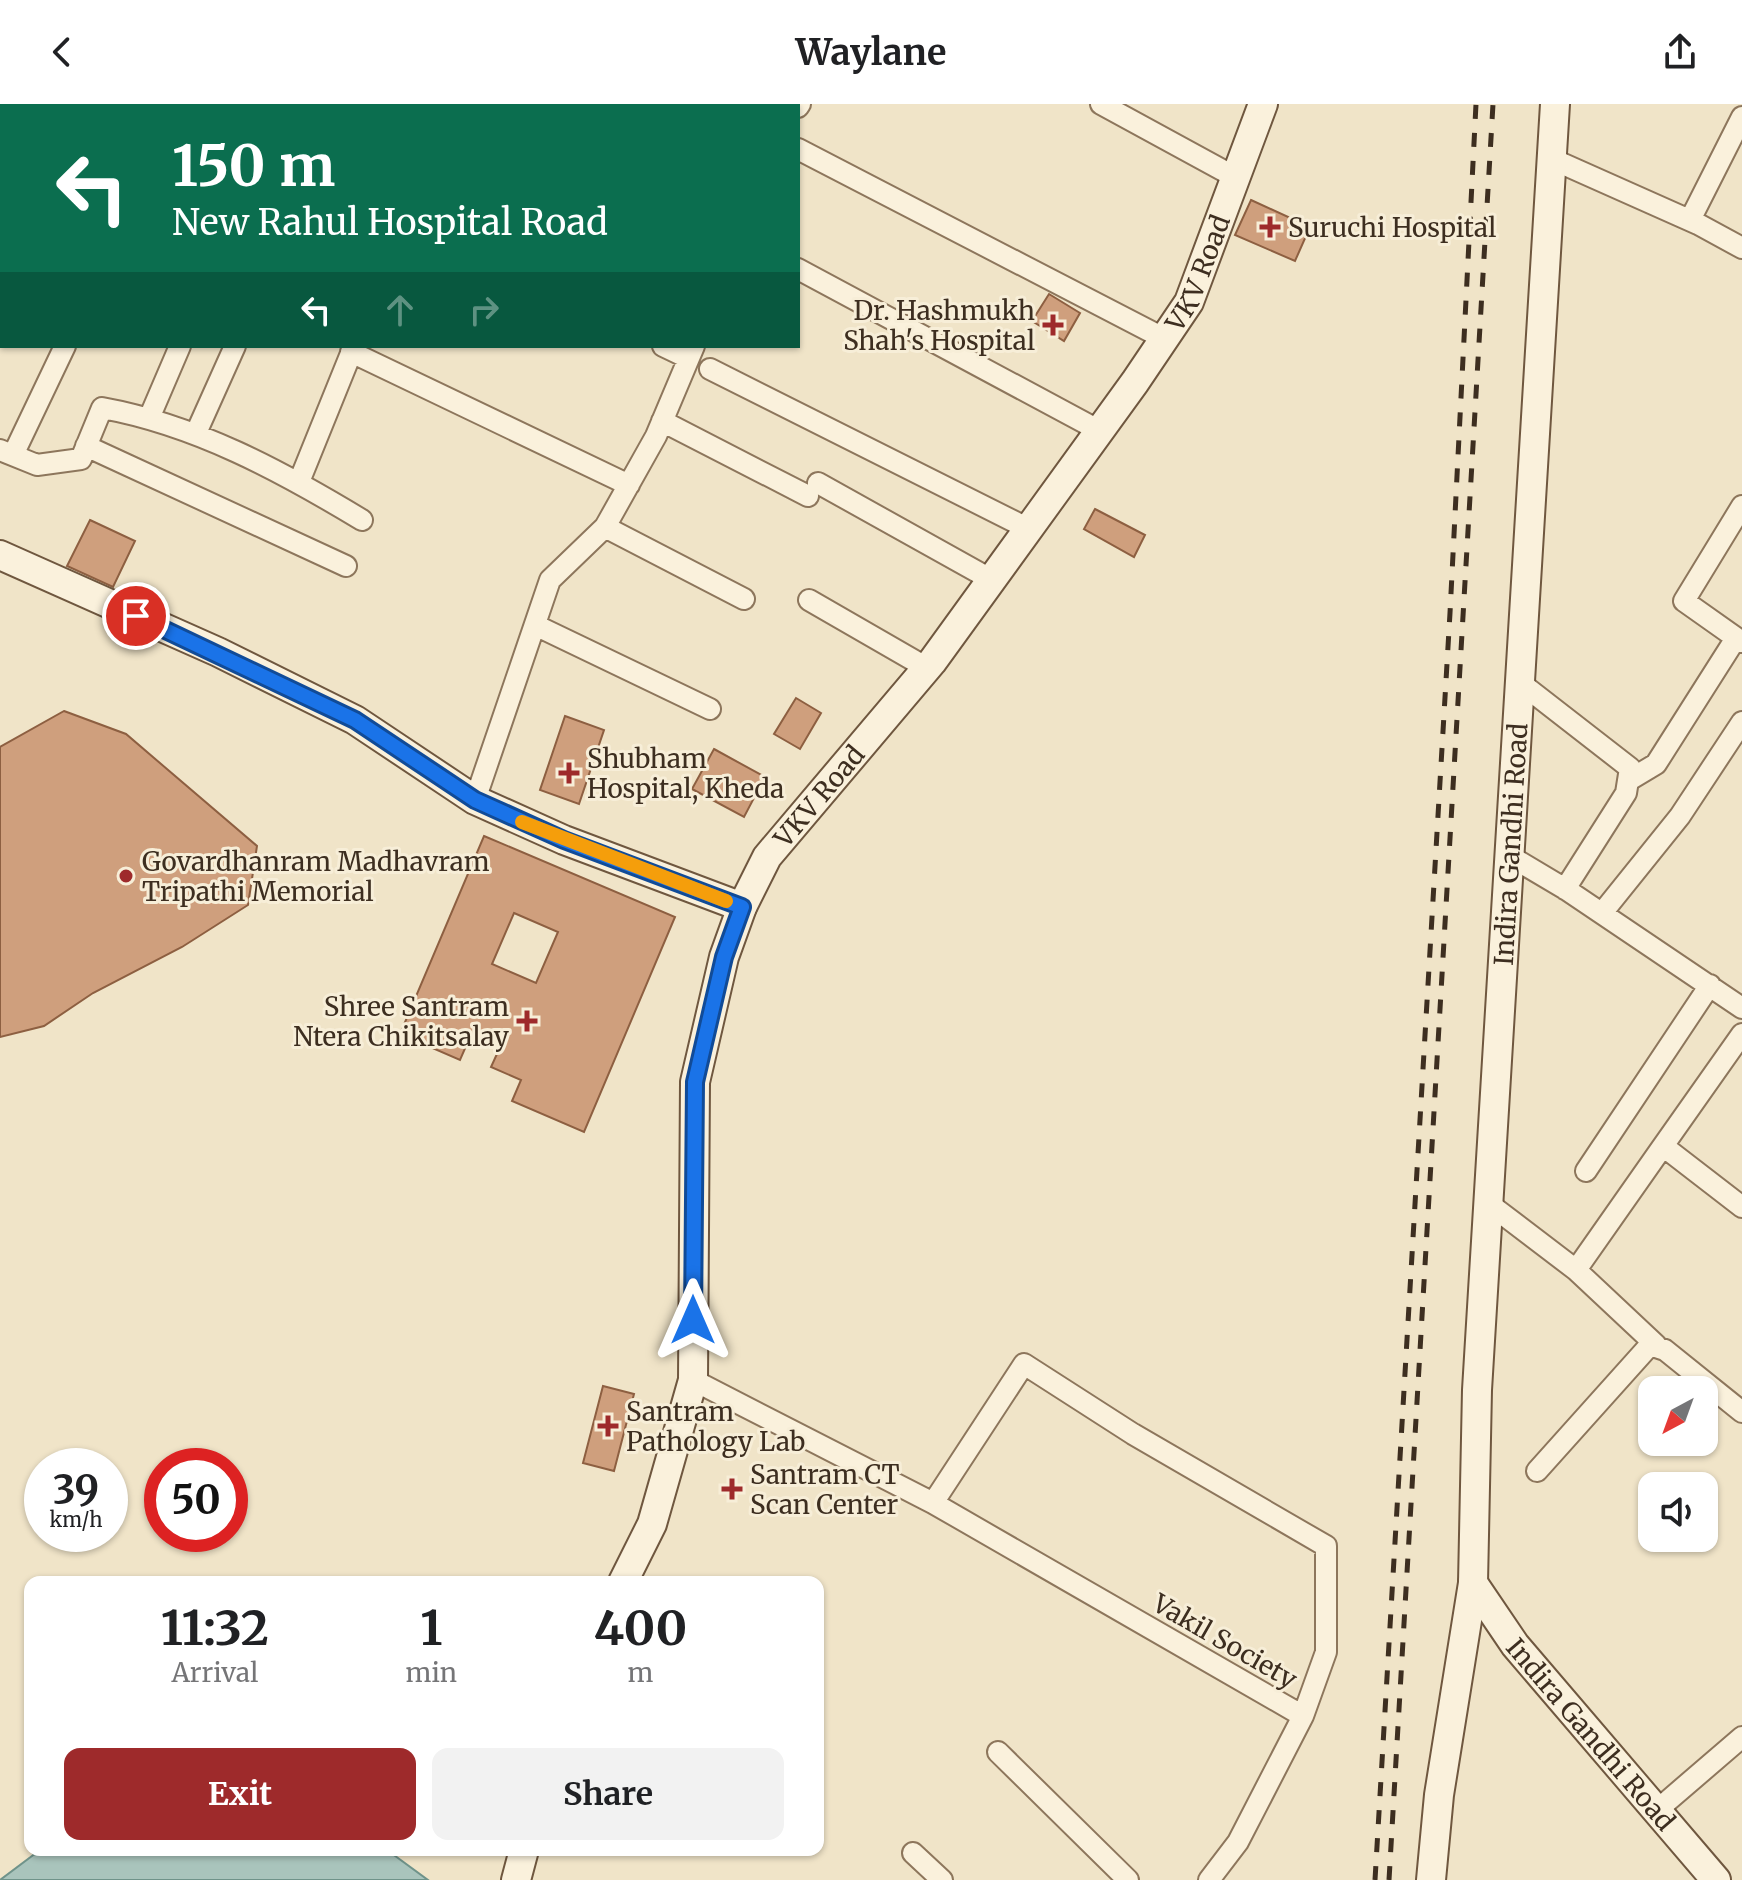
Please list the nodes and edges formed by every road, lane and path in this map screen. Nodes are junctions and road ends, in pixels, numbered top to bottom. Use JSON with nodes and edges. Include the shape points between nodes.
{"nodes":[{"id":1,"x":1101,"y":104,"type":"edge"},
{"id":2,"x":1263,"y":104,"type":"edge"},
{"id":3,"x":1555,"y":104,"type":"edge"},
{"id":4,"x":1742,"y":117,"type":"edge"},
{"id":5,"x":800,"y":150,"type":"edge"},
{"id":6,"x":1552,"y":159,"type":"junction"},
{"id":7,"x":1235,"y":177,"type":"junction"},
{"id":8,"x":1690,"y":220,"type":"junction"},
{"id":9,"x":1742,"y":248,"type":"edge"},
{"id":10,"x":800,"y":270,"type":"edge"},
{"id":11,"x":1165,"y":339,"type":"junction"},
{"id":12,"x":64,"y":348,"type":"edge"},
{"id":13,"x":179,"y":348,"type":"edge"},
{"id":14,"x":234,"y":348,"type":"edge"},
{"id":15,"x":352,"y":349,"type":"edge"},
{"id":16,"x":691,"y":352,"type":"edge"},
{"id":17,"x":710,"y":369,"type":"dead end"},
{"id":18,"x":150,"y":416,"type":"junction"},
{"id":19,"x":662,"y":421,"type":"junction"},
{"id":20,"x":1100,"y":431,"type":"junction"},
{"id":21,"x":196,"y":433,"type":"junction"},
{"id":22,"x":86,"y":446,"type":"junction"},
{"id":23,"x":6,"y":453,"type":"edge"},
{"id":24,"x":299,"y":482,"type":"junction"},
{"id":25,"x":629,"y":485,"type":"junction"},
{"id":26,"x":1742,"y":506,"type":"edge"},
{"id":27,"x":362,"y":520,"type":"dead end"},
{"id":28,"x":605,"y":527,"type":"junction"},
{"id":29,"x":1029,"y":529,"type":"junction"},
{"id":30,"x":0,"y":555,"type":"edge"},
{"id":31,"x":346,"y":566,"type":"dead end"},
{"id":32,"x":992,"y":580,"type":"junction"},
{"id":33,"x":744,"y":599,"type":"dead end"},
{"id":34,"x":809,"y":600,"type":"dead end"},
{"id":35,"x":535,"y":625,"type":"junction"},
{"id":36,"x":1739,"y":640,"type":"edge"},
{"id":37,"x":927,"y":668,"type":"junction"},
{"id":38,"x":1518,"y":681,"type":"junction"},
{"id":39,"x":710,"y":709,"type":"dead end"},
{"id":40,"x":1742,"y":722,"type":"edge"},
{"id":41,"x":1631,"y":779,"type":"junction"},
{"id":42,"x":475,"y":800,"type":"junction"},
{"id":43,"x":1508,"y":855,"type":"junction"},
{"id":44,"x":1565,"y":889,"type":"junction"},
{"id":45,"x":742,"y":907,"type":"junction"},
{"id":46,"x":1602,"y":913,"type":"junction"},
{"id":47,"x":1710,"y":985,"type":"junction"},
{"id":48,"x":1742,"y":1008,"type":"edge"},
{"id":49,"x":1742,"y":1034,"type":"edge"},
{"id":50,"x":1663,"y":1146,"type":"junction"},
{"id":51,"x":1586,"y":1171,"type":"dead end"},
{"id":52,"x":1488,"y":1203,"type":"junction"},
{"id":53,"x":1742,"y":1207,"type":"edge"},
{"id":54,"x":1576,"y":1270,"type":"junction"},
{"id":55,"x":1656,"y":1345,"type":"junction"},
{"id":56,"x":693,"y":1380,"type":"junction"},
{"id":57,"x":1742,"y":1412,"type":"edge"},
{"id":58,"x":1537,"y":1471,"type":"dead end"},
{"id":59,"x":933,"y":1503,"type":"junction"},
{"id":60,"x":626,"y":1576,"type":"edge"},
{"id":61,"x":1473,"y":1583,"type":"junction"},
{"id":62,"x":1303,"y":1716,"type":"junction"},
{"id":63,"x":1742,"y":1737,"type":"edge"},
{"id":64,"x":998,"y":1752,"type":"dead end"},
{"id":65,"x":1656,"y":1811,"type":"junction"},
{"id":66,"x":913,"y":1853,"type":"dead end"},
{"id":67,"x":522,"y":1856,"type":"edge"},
{"id":68,"x":516,"y":1880,"type":"edge"},
{"id":69,"x":942,"y":1880,"type":"edge"},
{"id":70,"x":1128,"y":1880,"type":"edge"},
{"id":71,"x":1209,"y":1880,"type":"edge"},
{"id":72,"x":1431,"y":1880,"type":"edge"},
{"id":73,"x":1716,"y":1880,"type":"edge"}],
"edges":[{"from":1,"to":7,"type":"street"},
{"from":2,"to":7,"type":"street","name":"VKV Road"},
{"from":3,"to":6,"type":"street","name":"Indira Gandhi Road"},
{"from":4,"to":8,"type":"street"},
{"from":5,"to":11,"type":"street"},
{"from":6,"to":8,"type":"street"},
{"from":6,"to":38,"type":"street","name":"Indira Gandhi Road"},
{"from":7,"to":11,"type":"street","name":"VKV Road","via":[[1189,302]]},
{"from":8,"to":9,"type":"street"},
{"from":10,"to":20,"type":"street"},
{"from":11,"to":20,"type":"street","name":"VKV Road"},
{"from":12,"to":23,"type":"street"},
{"from":13,"to":18,"type":"street"},
{"from":14,"to":21,"type":"street"},
{"from":15,"to":24,"type":"street"},
{"from":15,"to":25,"type":"street"},
{"from":16,"to":19,"type":"street"},
{"from":17,"to":29,"type":"street"},
{"from":18,"to":21,"type":"street"},
{"from":18,"to":22,"type":"street","via":[[102,408]]},
{"from":19,"to":25,"type":"street"},
{"from":19,"to":32,"type":"street"},
{"from":20,"to":29,"type":"street","name":"VKV Road"},
{"from":21,"to":24,"type":"street"},
{"from":22,"to":23,"type":"street","via":[[81,459],[37,465]]},
{"from":22,"to":31,"type":"street"},
{"from":24,"to":27,"type":"street"},
{"from":25,"to":28,"type":"street"},
{"from":26,"to":36,"type":"street","via":[[1684,601]]},
{"from":28,"to":33,"type":"street"},
{"from":28,"to":35,"type":"street","via":[[550,580]]},
{"from":29,"to":32,"type":"street","name":"VKV Road"},
{"from":30,"to":42,"type":"street","via":[[355,720]]},
{"from":32,"to":37,"type":"street","name":"VKV Road"},
{"from":34,"to":37,"type":"street"},
{"from":35,"to":39,"type":"street"},
{"from":35,"to":42,"type":"street"},
{"from":36,"to":41,"type":"street","via":[[1656,764]]},
{"from":37,"to":45,"type":"street","name":"VKV Road","via":[[767,857]]},
{"from":38,"to":41,"type":"street","via":[[1630,768]]},
{"from":38,"to":43,"type":"street","name":"Indira Gandhi Road"},
{"from":40,"to":46,"type":"street","via":[[1680,816]]},
{"from":41,"to":44,"type":"street"},
{"from":42,"to":45,"type":"street","via":[[564,840]]},
{"from":43,"to":44,"type":"street"},
{"from":43,"to":52,"type":"street","name":"Indira Gandhi Road"},
{"from":44,"to":46,"type":"street"},
{"from":45,"to":56,"type":"street","name":"VKV Road","via":[[724,957],[695,1082]]},
{"from":46,"to":47,"type":"street"},
{"from":47,"to":48,"type":"street"},
{"from":47,"to":51,"type":"street"},
{"from":49,"to":50,"type":"street"},
{"from":50,"to":53,"type":"street"},
{"from":50,"to":54,"type":"street"},
{"from":52,"to":54,"type":"street"},
{"from":52,"to":61,"type":"street","name":"Indira Gandhi Road"},
{"from":54,"to":55,"type":"street"},
{"from":55,"to":57,"type":"street"},
{"from":55,"to":58,"type":"street","via":[[1644,1348]]},
{"from":56,"to":59,"type":"street"},
{"from":56,"to":60,"type":"street","name":"VKV Road","via":[[652,1524]]},
{"from":59,"to":62,"type":"street","name":"Vakil Society"},
{"from":59,"to":62,"type":"street","name":"Vakil Society","via":[[1024,1364],[1326,1546],[1326,1652]]},
{"from":61,"to":65,"type":"street","name":"Indira Gandhi Road","via":[[1515,1645]]},
{"from":61,"to":72,"type":"street","name":"Indira Gandhi Road"},
{"from":62,"to":71,"type":"street","via":[[1238,1842]]},
{"from":63,"to":65,"type":"street"},
{"from":64,"to":70,"type":"street"},
{"from":65,"to":73,"type":"street","name":"Indira Gandhi Road"},
{"from":66,"to":69,"type":"street"},
{"from":67,"to":68,"type":"street"}]}
